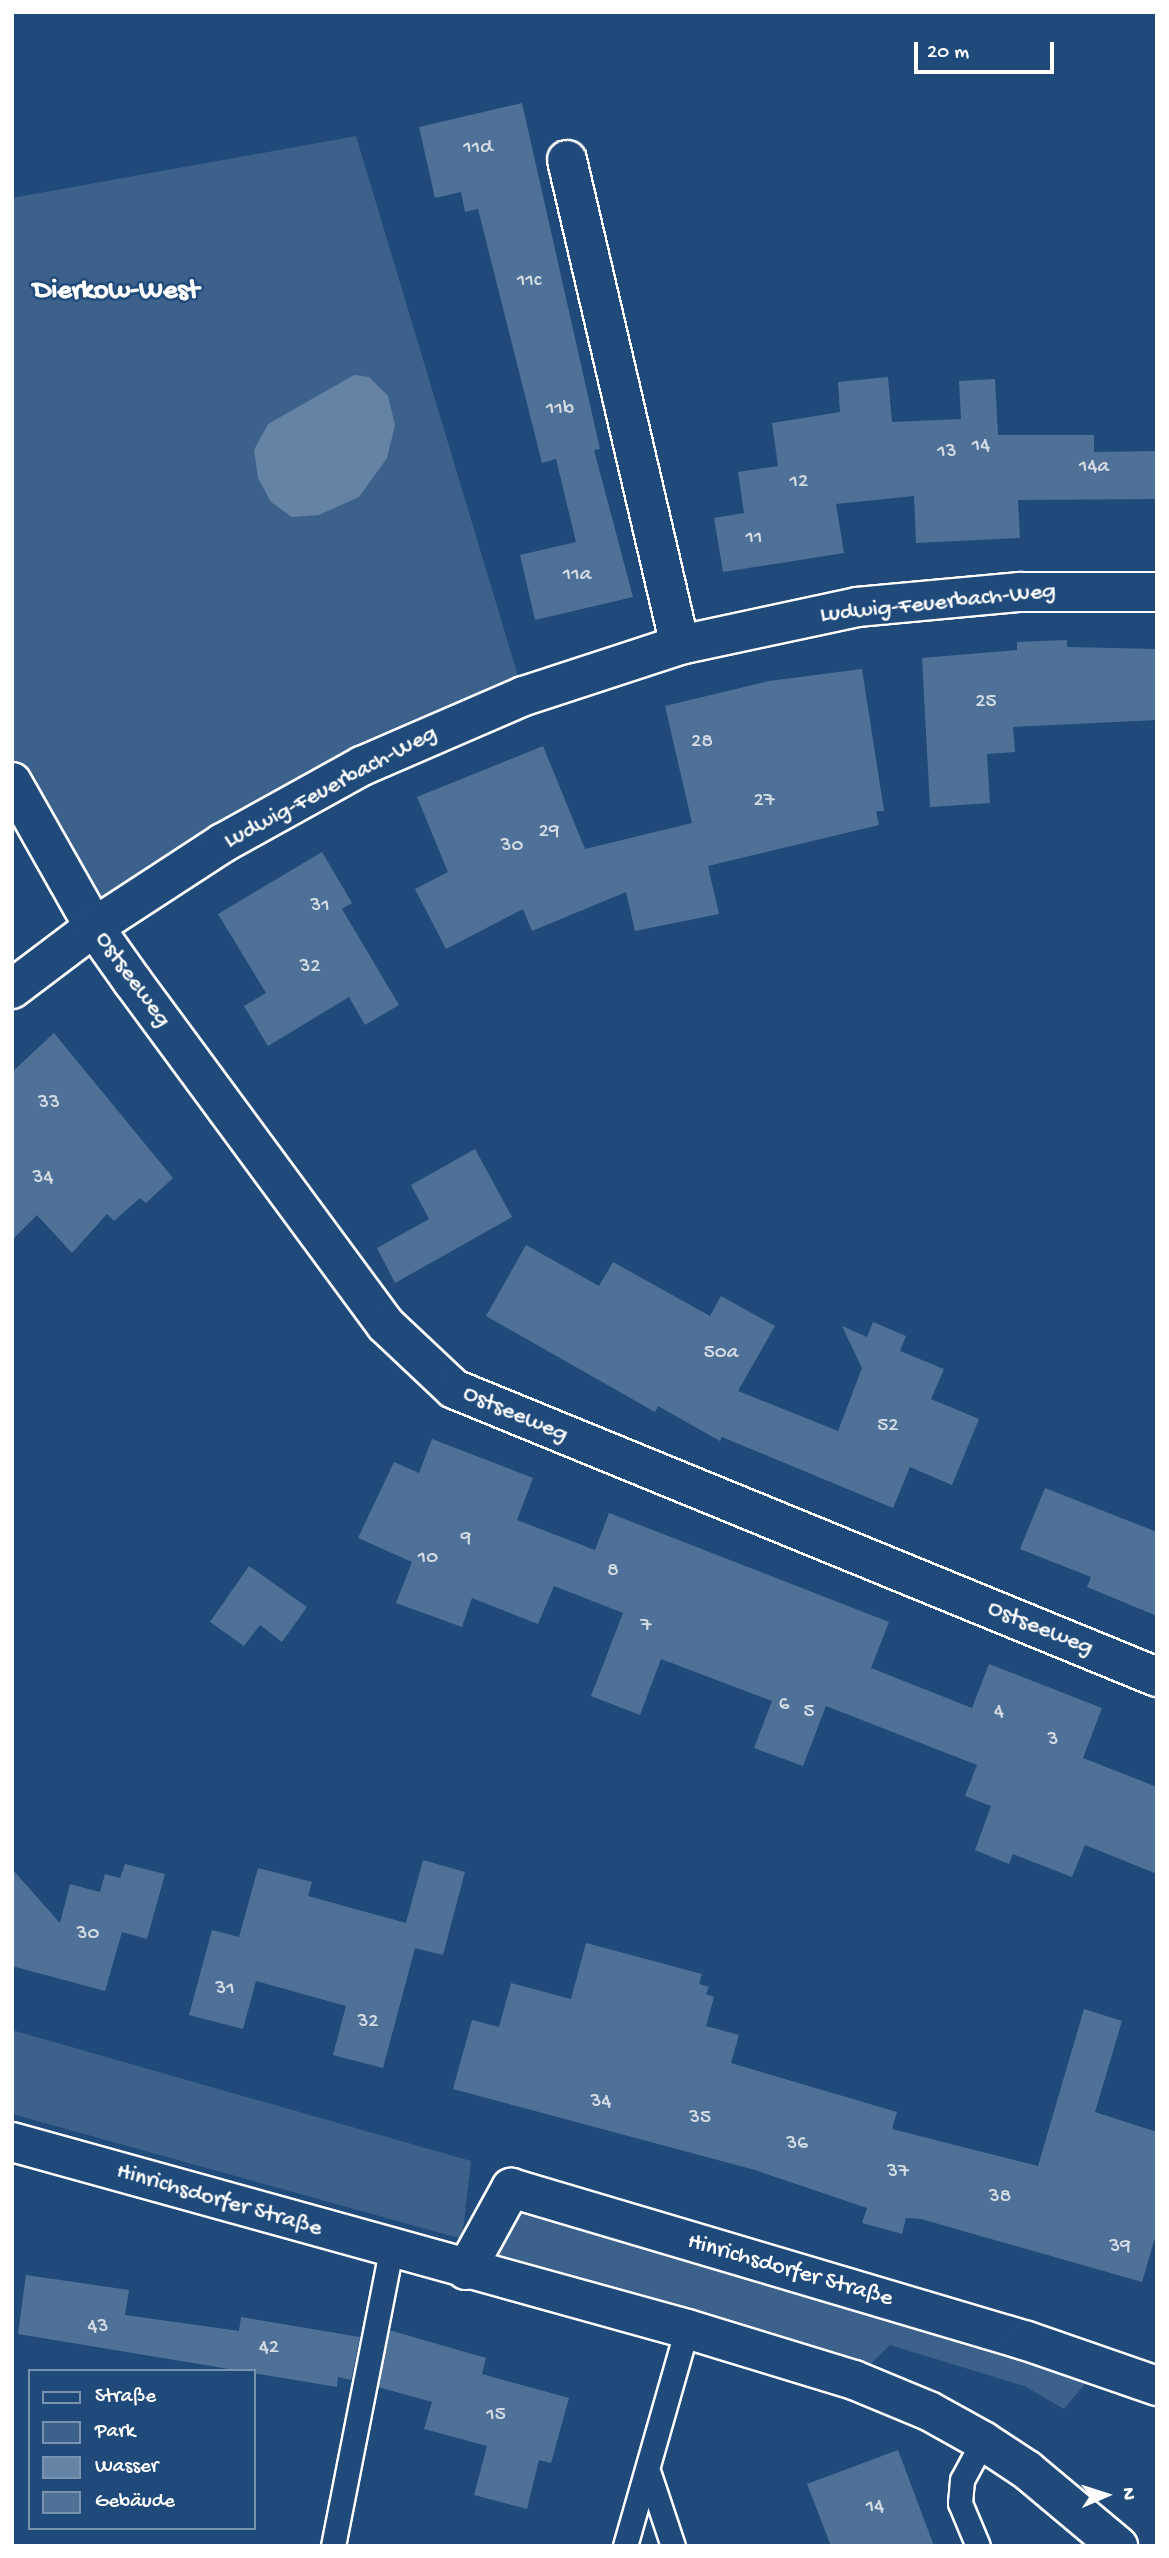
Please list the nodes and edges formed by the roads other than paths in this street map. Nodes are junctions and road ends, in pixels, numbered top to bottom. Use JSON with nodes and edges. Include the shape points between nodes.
{"nodes":[{"id":1,"x":567,"y":160,"type":"dead end"},
{"id":2,"x":1157,"y":592,"type":"edge"},
{"id":3,"x":680,"y":645,"type":"junction"},
{"id":4,"x":12,"y":782,"type":"edge"},
{"id":5,"x":94,"y":927,"type":"junction"},
{"id":6,"x":12,"y":989,"type":"edge"},
{"id":7,"x":1157,"y":1677,"type":"edge"},
{"id":8,"x":12,"y":2142,"type":"edge"},
{"id":9,"x":391,"y":2249,"type":"junction"},
{"id":10,"x":466,"y":2270,"type":"junction"},
{"id":11,"x":687,"y":2329,"type":"junction"},
{"id":12,"x":1157,"y":2386,"type":"edge"},
{"id":13,"x":983,"y":2441,"type":"junction"},
{"id":14,"x":649,"y":2474,"type":"junction"},
{"id":15,"x":333,"y":2546,"type":"edge"},
{"id":16,"x":625,"y":2546,"type":"edge"},
{"id":17,"x":673,"y":2546,"type":"edge"},
{"id":18,"x":978,"y":2546,"type":"edge"},
{"id":19,"x":1118,"y":2546,"type":"edge"}],
"edges":[{"from":1,"to":3,"type":"street"},
{"from":2,"to":3,"type":"street","name":"Ludwig-Feuerbach-Weg","via":[[1020,592],[857,607]]},
{"from":3,"to":5,"type":"street","name":"Ludwig-Feuerbach-Weg","via":[[524,696],[362,766],[223,843]]},
{"from":4,"to":5,"type":"street","name":"Ostseeweg"},
{"from":5,"to":6,"type":"street","name":"Ludwig-Feuerbach-Weg"},
{"from":5,"to":7,"type":"street","name":"Ostseeweg","via":[[386,1325],[454,1389]]},
{"from":8,"to":9,"type":"street","name":"Hinrichsdorfer Straße"},
{"from":9,"to":10,"type":"street","name":"Hinrichsdorfer Straße"},
{"from":9,"to":15,"type":"lane"},
{"from":10,"to":11,"type":"street","name":"Hinrichsdorfer Straße"},
{"from":10,"to":12,"type":"street","name":"Hinrichsdorfer Straße","via":[[511,2188],[1027,2341]]},
{"from":11,"to":13,"type":"street","name":"Hinrichsdorfer Straße","via":[[854,2380],[929,2411]]},
{"from":11,"to":14,"type":"lane"},
{"from":13,"to":18,"type":"lane","via":[[962,2480],[960,2503]]},
{"from":13,"to":19,"type":"street","name":"Hinrichsdorfer Straße","via":[[1066,2500]]},
{"from":14,"to":16,"type":"lane"},
{"from":14,"to":17,"type":"lane"}]}
